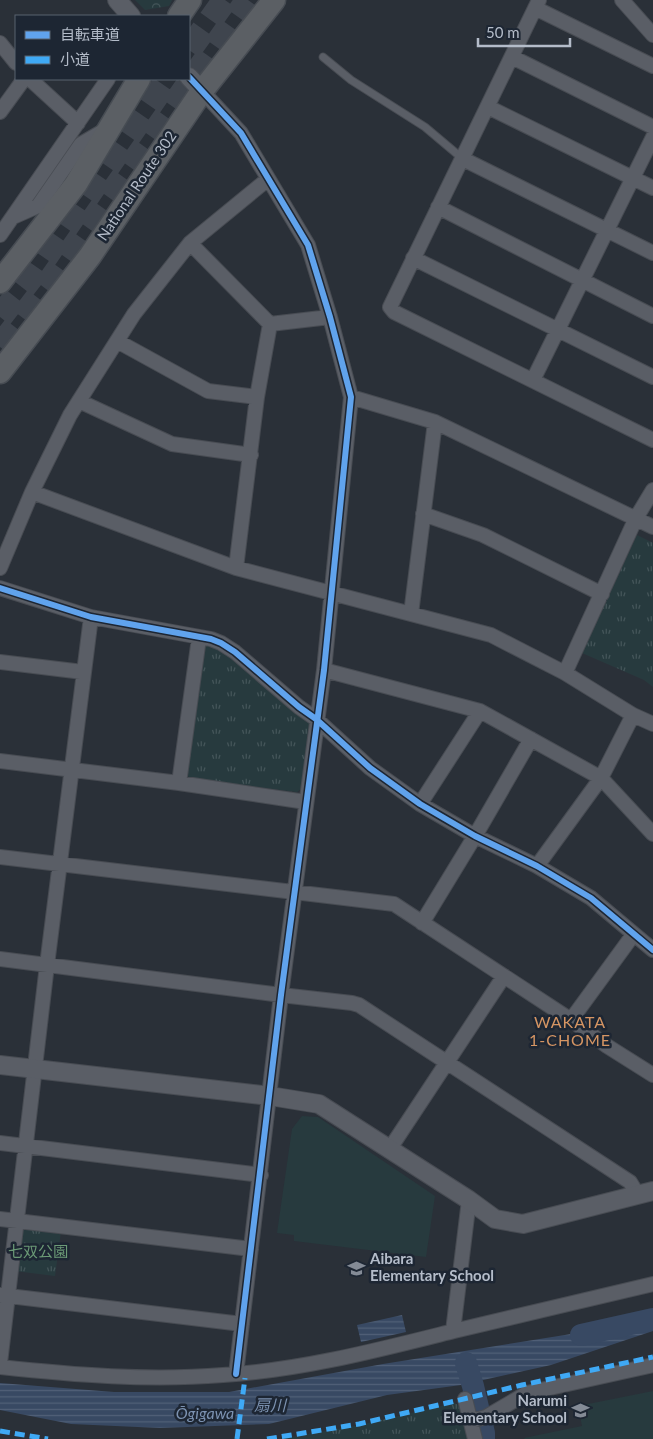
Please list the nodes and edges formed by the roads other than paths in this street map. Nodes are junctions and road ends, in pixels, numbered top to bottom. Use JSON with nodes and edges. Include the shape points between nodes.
{"nodes":[{"id":1,"x":116,"y":0,"type":"edge"},
{"id":2,"x":274,"y":0,"type":"edge"},
{"id":3,"x":622,"y":0,"type":"edge"},
{"id":4,"x":537,"y":4,"type":"edge"},
{"id":5,"x":130,"y":15,"type":"edge"},
{"id":6,"x":653,"y":36,"type":"edge"},
{"id":7,"x":0,"y":43,"type":"edge"},
{"id":8,"x":323,"y":57,"type":"dead end"},
{"id":9,"x":512,"y":57,"type":"junction"},
{"id":10,"x":15,"y":62,"type":"edge"},
{"id":11,"x":653,"y":66,"type":"edge"},
{"id":12,"x":23,"y":80,"type":"edge"},
{"id":13,"x":31,"y":80,"type":"edge"},
{"id":14,"x":107,"y":80,"type":"edge"},
{"id":15,"x":138,"y":80,"type":"edge"},
{"id":16,"x":195,"y":84,"type":"edge"},
{"id":17,"x":488,"y":107,"type":"junction"},
{"id":18,"x":0,"y":112,"type":"edge"},
{"id":19,"x":78,"y":123,"type":"junction"},
{"id":20,"x":653,"y":127,"type":"edge"},
{"id":21,"x":106,"y":135,"type":"junction"},
{"id":22,"x":653,"y":137,"type":"edge"},
{"id":23,"x":463,"y":158,"type":"junction"},
{"id":24,"x":633,"y":178,"type":"junction"},
{"id":25,"x":268,"y":179,"type":"junction"},
{"id":26,"x":653,"y":188,"type":"edge"},
{"id":27,"x":438,"y":207,"type":"junction"},
{"id":28,"x":12,"y":217,"type":"junction"},
{"id":29,"x":607,"y":230,"type":"junction"},
{"id":30,"x":0,"y":235,"type":"edge"},
{"id":31,"x":190,"y":243,"type":"junction"},
{"id":32,"x":653,"y":254,"type":"edge"},
{"id":33,"x":413,"y":258,"type":"junction"},
{"id":34,"x":582,"y":281,"type":"junction"},
{"id":35,"x":0,"y":282,"type":"edge"},
{"id":36,"x":653,"y":316,"type":"edge"},
{"id":37,"x":330,"y":317,"type":"junction"},
{"id":38,"x":270,"y":324,"type":"junction"},
{"id":39,"x":558,"y":329,"type":"junction"},
{"id":40,"x":117,"y":342,"type":"junction"},
{"id":41,"x":0,"y":372,"type":"edge"},
{"id":42,"x":653,"y":377,"type":"edge"},
{"id":43,"x":533,"y":380,"type":"junction"},
{"id":44,"x":257,"y":397,"type":"junction"},
{"id":45,"x":351,"y":397,"type":"junction"},
{"id":46,"x":80,"y":401,"type":"junction"},
{"id":47,"x":435,"y":422,"type":"junction"},
{"id":48,"x":653,"y":440,"type":"edge"},
{"id":49,"x":251,"y":455,"type":"junction"},
{"id":50,"x":653,"y":490,"type":"edge"},
{"id":51,"x":32,"y":492,"type":"junction"},
{"id":52,"x":423,"y":514,"type":"junction"},
{"id":53,"x":636,"y":518,"type":"junction"},
{"id":54,"x":653,"y":527,"type":"edge"},
{"id":55,"x":0,"y":568,"type":"edge"},
{"id":56,"x":236,"y":568,"type":"junction"},
{"id":57,"x":0,"y":588,"type":"edge"},
{"id":58,"x":331,"y":592,"type":"junction"},
{"id":59,"x":602,"y":594,"type":"junction"},
{"id":60,"x":411,"y":614,"type":"junction"},
{"id":61,"x":91,"y":617,"type":"junction"},
{"id":62,"x":199,"y":638,"type":"junction"},
{"id":63,"x":0,"y":662,"type":"edge"},
{"id":64,"x":324,"y":670,"type":"junction"},
{"id":65,"x":83,"y":672,"type":"junction"},
{"id":66,"x":566,"y":673,"type":"junction"},
{"id":67,"x":480,"y":711,"type":"junction"},
{"id":68,"x":633,"y":714,"type":"junction"},
{"id":69,"x":316,"y":719,"type":"junction"},
{"id":70,"x":653,"y":724,"type":"edge"},
{"id":71,"x":531,"y":739,"type":"junction"},
{"id":72,"x":0,"y":761,"type":"edge"},
{"id":73,"x":71,"y":770,"type":"junction"},
{"id":74,"x":601,"y":778,"type":"junction"},
{"id":75,"x":179,"y":783,"type":"junction"},
{"id":76,"x":306,"y":802,"type":"junction"},
{"id":77,"x":420,"y":804,"type":"junction"},
{"id":78,"x":653,"y":834,"type":"edge"},
{"id":79,"x":475,"y":836,"type":"junction"},
{"id":80,"x":0,"y":857,"type":"edge"},
{"id":81,"x":60,"y":864,"type":"junction"},
{"id":82,"x":537,"y":866,"type":"junction"},
{"id":83,"x":294,"y":893,"type":"junction"},
{"id":84,"x":422,"y":923,"type":"junction"},
{"id":85,"x":633,"y":935,"type":"junction"},
{"id":86,"x":652,"y":947,"type":"edge"},
{"id":87,"x":0,"y":959,"type":"edge"},
{"id":88,"x":47,"y":965,"type":"junction"},
{"id":89,"x":504,"y":976,"type":"junction"},
{"id":90,"x":281,"y":995,"type":"junction"},
{"id":91,"x":571,"y":1020,"type":"junction"},
{"id":92,"x":447,"y":1063,"type":"junction"},
{"id":93,"x":0,"y":1065,"type":"edge"},
{"id":94,"x":35,"y":1069,"type":"junction"},
{"id":95,"x":653,"y":1075,"type":"edge"},
{"id":96,"x":270,"y":1096,"type":"junction"},
{"id":97,"x":0,"y":1142,"type":"edge"},
{"id":98,"x":26,"y":1146,"type":"junction"},
{"id":99,"x":389,"y":1150,"type":"junction"},
{"id":100,"x":261,"y":1175,"type":"junction"},
{"id":101,"x":649,"y":1195,"type":"edge"},
{"id":102,"x":469,"y":1200,"type":"junction"},
{"id":103,"x":0,"y":1219,"type":"edge"},
{"id":104,"x":16,"y":1221,"type":"junction"},
{"id":105,"x":252,"y":1249,"type":"junction"},
{"id":106,"x":653,"y":1284,"type":"edge"},
{"id":107,"x":4,"y":1296,"type":"edge"},
{"id":108,"x":242,"y":1324,"type":"junction"},
{"id":109,"x":453,"y":1331,"type":"junction"},
{"id":110,"x":0,"y":1363,"type":"edge"},
{"id":111,"x":653,"y":1365,"type":"edge"},
{"id":112,"x":0,"y":1367,"type":"edge"},
{"id":113,"x":236,"y":1374,"type":"junction"},
{"id":114,"x":465,"y":1398,"type":"dead end"},
{"id":115,"x":478,"y":1419,"type":"junction"},
{"id":116,"x":475,"y":1439,"type":"edge"}],
"edges":[{"from":1,"to":5,"type":"street"},
{"from":2,"to":16,"type":"highway","name":"National Route 302"},
{"from":3,"to":6,"type":"street"},
{"from":4,"to":9,"type":"street"},
{"from":4,"to":11,"type":"street"},
{"from":7,"to":10,"type":"street"},
{"from":8,"to":23,"type":"lane","via":[[351,80],[425,127]]},
{"from":9,"to":17,"type":"street"},
{"from":9,"to":20,"type":"street"},
{"from":12,"to":18,"type":"street"},
{"from":13,"to":19,"type":"street"},
{"from":14,"to":19,"type":"street"},
{"from":15,"to":21,"type":"highway"},
{"from":16,"to":25,"type":"street","via":[[241,134]]},
{"from":16,"to":41,"type":"highway","name":"National Route 302","via":[[161,151],[90,256]]},
{"from":17,"to":23,"type":"street"},
{"from":17,"to":24,"type":"street"},
{"from":19,"to":28,"type":"street"},
{"from":21,"to":28,"type":"street","via":[[81,144],[38,206]]},
{"from":21,"to":35,"type":"highway","via":[[76,184]]},
{"from":22,"to":24,"type":"street"},
{"from":23,"to":27,"type":"street"},
{"from":23,"to":29,"type":"street"},
{"from":24,"to":26,"type":"street"},
{"from":24,"to":29,"type":"street"},
{"from":25,"to":31,"type":"street"},
{"from":25,"to":37,"type":"street","via":[[308,245]]},
{"from":27,"to":33,"type":"street"},
{"from":27,"to":34,"type":"street"},
{"from":28,"to":30,"type":"street"},
{"from":29,"to":32,"type":"street"},
{"from":29,"to":34,"type":"street"},
{"from":31,"to":38,"type":"street"},
{"from":31,"to":40,"type":"street","via":[[134,314]]},
{"from":33,"to":39,"type":"street"},
{"from":33,"to":43,"type":"street","via":[[390,307],[394,312]]},
{"from":34,"to":36,"type":"street"},
{"from":34,"to":39,"type":"street"},
{"from":37,"to":38,"type":"street"},
{"from":37,"to":45,"type":"street"},
{"from":38,"to":44,"type":"street"},
{"from":39,"to":42,"type":"street"},
{"from":39,"to":43,"type":"street"},
{"from":40,"to":44,"type":"street","via":[[208,390]]},
{"from":40,"to":46,"type":"street"},
{"from":43,"to":48,"type":"street"},
{"from":44,"to":49,"type":"street"},
{"from":45,"to":47,"type":"street"},
{"from":45,"to":58,"type":"street"},
{"from":46,"to":49,"type":"street","via":[[172,444]]},
{"from":46,"to":51,"type":"street"},
{"from":47,"to":52,"type":"street"},
{"from":47,"to":53,"type":"street"},
{"from":49,"to":56,"type":"street"},
{"from":50,"to":53,"type":"street"},
{"from":51,"to":55,"type":"street"},
{"from":51,"to":56,"type":"street"},
{"from":52,"to":59,"type":"street","via":[[484,535]]},
{"from":52,"to":60,"type":"street"},
{"from":53,"to":54,"type":"street"},
{"from":53,"to":59,"type":"street"},
{"from":56,"to":58,"type":"street"},
{"from":57,"to":61,"type":"street"},
{"from":58,"to":60,"type":"street"},
{"from":58,"to":64,"type":"street"},
{"from":59,"to":66,"type":"street"},
{"from":60,"to":66,"type":"street","via":[[491,635]]},
{"from":61,"to":62,"type":"street"},
{"from":61,"to":65,"type":"street"},
{"from":62,"to":69,"type":"street","via":[[211,639],[235,652]]},
{"from":62,"to":75,"type":"street"},
{"from":63,"to":65,"type":"street"},
{"from":64,"to":67,"type":"street"},
{"from":64,"to":69,"type":"street"},
{"from":65,"to":73,"type":"street"},
{"from":66,"to":68,"type":"street"},
{"from":67,"to":71,"type":"street"},
{"from":67,"to":77,"type":"street"},
{"from":68,"to":70,"type":"street"},
{"from":68,"to":74,"type":"street"},
{"from":69,"to":76,"type":"street"},
{"from":69,"to":77,"type":"street","via":[[370,768]]},
{"from":71,"to":74,"type":"street"},
{"from":71,"to":79,"type":"street"},
{"from":72,"to":73,"type":"street"},
{"from":73,"to":75,"type":"street"},
{"from":73,"to":81,"type":"street"},
{"from":74,"to":78,"type":"street"},
{"from":74,"to":82,"type":"street"},
{"from":75,"to":76,"type":"street"},
{"from":76,"to":83,"type":"street"},
{"from":77,"to":79,"type":"street"},
{"from":79,"to":82,"type":"street"},
{"from":79,"to":84,"type":"street"},
{"from":80,"to":81,"type":"street"},
{"from":81,"to":83,"type":"street"},
{"from":81,"to":88,"type":"street"},
{"from":82,"to":85,"type":"street","via":[[591,898]]},
{"from":83,"to":84,"type":"street","via":[[394,904]]},
{"from":83,"to":90,"type":"street"},
{"from":84,"to":89,"type":"street"},
{"from":85,"to":86,"type":"street"},
{"from":85,"to":91,"type":"street"},
{"from":87,"to":88,"type":"street"},
{"from":88,"to":90,"type":"street"},
{"from":88,"to":94,"type":"street"},
{"from":89,"to":91,"type":"street"},
{"from":89,"to":92,"type":"street"},
{"from":90,"to":92,"type":"street","via":[[359,1005]]},
{"from":90,"to":96,"type":"street"},
{"from":91,"to":95,"type":"street"},
{"from":92,"to":99,"type":"street"},
{"from":92,"to":101,"type":"street"},
{"from":93,"to":94,"type":"street"},
{"from":94,"to":96,"type":"street"},
{"from":94,"to":98,"type":"street"},
{"from":96,"to":99,"type":"street","via":[[319,1104]]},
{"from":96,"to":100,"type":"street"},
{"from":97,"to":98,"type":"street"},
{"from":98,"to":100,"type":"street"},
{"from":98,"to":104,"type":"street"},
{"from":99,"to":102,"type":"street"},
{"from":100,"to":105,"type":"street"},
{"from":101,"to":102,"type":"street","via":[[524,1224],[495,1218]]},
{"from":102,"to":109,"type":"street"},
{"from":103,"to":104,"type":"street"},
{"from":104,"to":105,"type":"street"},
{"from":104,"to":107,"type":"street"},
{"from":105,"to":108,"type":"street"},
{"from":106,"to":109,"type":"street"},
{"from":107,"to":108,"type":"street"},
{"from":107,"to":110,"type":"street"},
{"from":108,"to":113,"type":"street"},
{"from":109,"to":113,"type":"street","via":[[329,1361]]},
{"from":111,"to":115,"type":"street","via":[[527,1393]]},
{"from":112,"to":113,"type":"street","via":[[155,1378]]},
{"from":114,"to":115,"type":"street"},
{"from":115,"to":116,"type":"street"}]}
